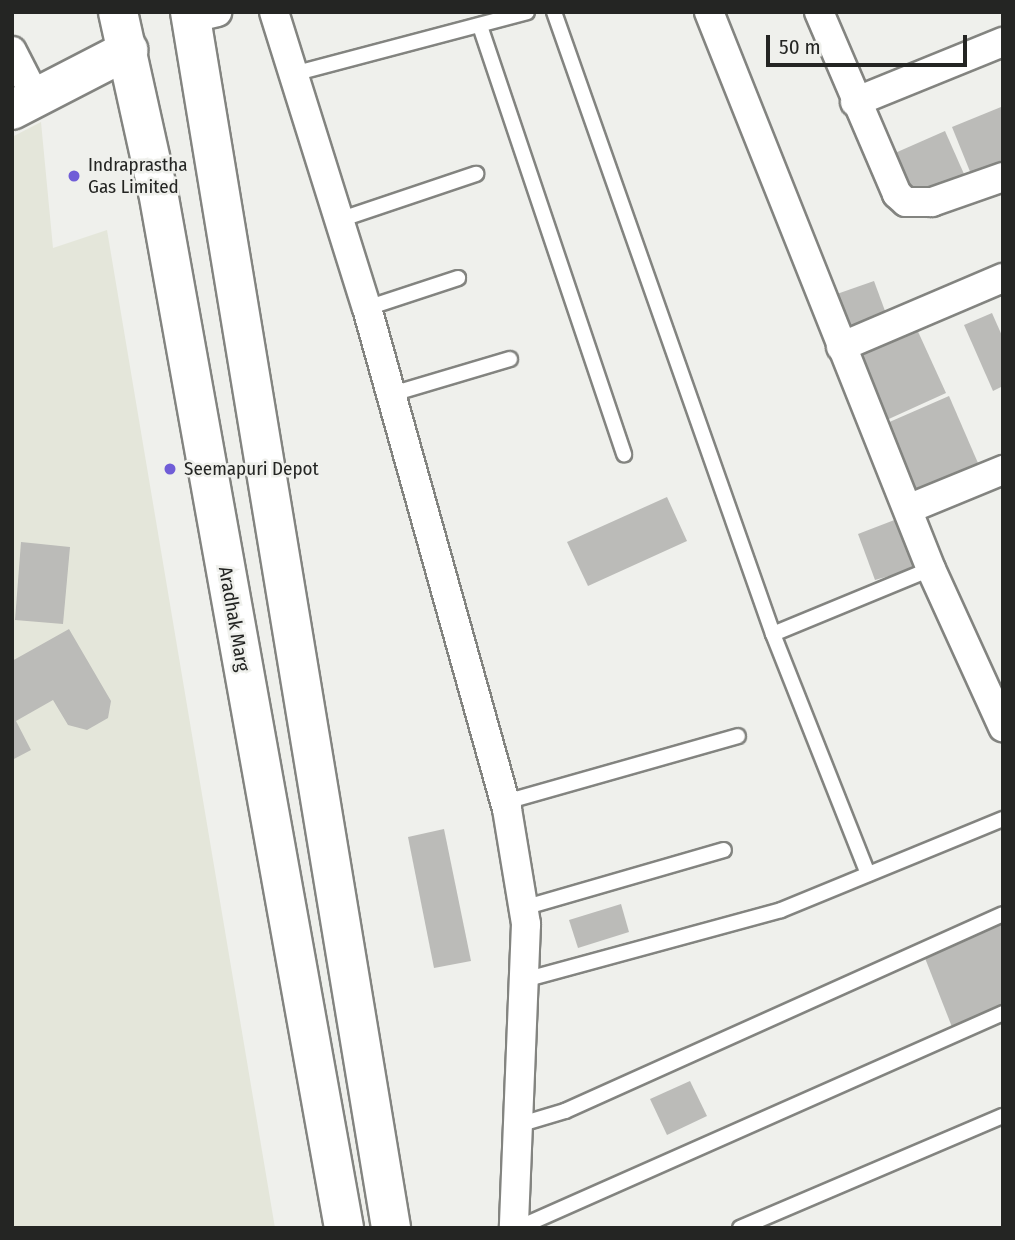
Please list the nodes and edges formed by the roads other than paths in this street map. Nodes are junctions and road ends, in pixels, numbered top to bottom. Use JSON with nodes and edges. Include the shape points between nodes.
{"nodes":[{"id":1,"x":118,"y":12,"type":"edge"},
{"id":2,"x":274,"y":12,"type":"edge"},
{"id":3,"x":527,"y":12,"type":"edge"},
{"id":4,"x":554,"y":12,"type":"edge"},
{"id":5,"x":709,"y":12,"type":"edge"},
{"id":6,"x":820,"y":12,"type":"edge"},
{"id":7,"x":200,"y":14,"type":"edge"},
{"id":8,"x":480,"y":26,"type":"junction"},
{"id":9,"x":1003,"y":42,"type":"edge"},
{"id":10,"x":128,"y":50,"type":"junction"},
{"id":11,"x":12,"y":51,"type":"edge"},
{"id":12,"x":293,"y":74,"type":"junction"},
{"id":13,"x":855,"y":102,"type":"junction"},
{"id":14,"x":24,"y":104,"type":"edge"},
{"id":15,"x":476,"y":174,"type":"dead end"},
{"id":16,"x":1003,"y":177,"type":"edge"},
{"id":17,"x":339,"y":220,"type":"junction"},
{"id":18,"x":458,"y":278,"type":"dead end"},
{"id":19,"x":1003,"y":278,"type":"edge"},
{"id":20,"x":367,"y":308,"type":"junction"},
{"id":21,"x":841,"y":347,"type":"junction"},
{"id":22,"x":510,"y":359,"type":"dead end"},
{"id":23,"x":392,"y":394,"type":"junction"},
{"id":24,"x":624,"y":453,"type":"dead end"},
{"id":25,"x":1003,"y":470,"type":"edge"},
{"id":26,"x":908,"y":509,"type":"junction"},
{"id":27,"x":931,"y":569,"type":"junction"},
{"id":28,"x":773,"y":634,"type":"junction"},
{"id":29,"x":992,"y":678,"type":"edge"},
{"id":30,"x":1003,"y":727,"type":"edge"},
{"id":31,"x":738,"y":736,"type":"dead end"},
{"id":32,"x":505,"y":802,"type":"junction"},
{"id":33,"x":1003,"y":819,"type":"edge"},
{"id":34,"x":724,"y":850,"type":"dead end"},
{"id":35,"x":867,"y":874,"type":"junction"},
{"id":36,"x":523,"y":908,"type":"junction"},
{"id":37,"x":1003,"y":914,"type":"edge"},
{"id":38,"x":524,"y":980,"type":"junction"},
{"id":39,"x":1003,"y":1013,"type":"edge"},
{"id":40,"x":1003,"y":1116,"type":"edge"},
{"id":41,"x":518,"y":1125,"type":"junction"},
{"id":42,"x":344,"y":1228,"type":"edge"},
{"id":43,"x":391,"y":1228,"type":"edge"},
{"id":44,"x":516,"y":1228,"type":"edge"},
{"id":45,"x":740,"y":1228,"type":"edge"}],
"edges":[{"from":1,"to":10,"type":"main road","name":"Aradhak Marg"},
{"from":2,"to":12,"type":"street"},
{"from":3,"to":8,"type":"lane"},
{"from":4,"to":28,"type":"lane"},
{"from":5,"to":21,"type":"street"},
{"from":6,"to":13,"type":"street"},
{"from":7,"to":43,"type":"main road"},
{"from":8,"to":12,"type":"lane"},
{"from":8,"to":24,"type":"lane"},
{"from":9,"to":13,"type":"street"},
{"from":10,"to":14,"type":"main road"},
{"from":10,"to":42,"type":"main road","name":"Aradhak Marg"},
{"from":11,"to":14,"type":"street"},
{"from":12,"to":17,"type":"street"},
{"from":13,"to":16,"type":"street","via":[[897,194],[906,202],[932,202]]},
{"from":15,"to":17,"type":"lane"},
{"from":17,"to":20,"type":"street"},
{"from":18,"to":20,"type":"lane"},
{"from":19,"to":21,"type":"street"},
{"from":20,"to":23,"type":"street"},
{"from":21,"to":26,"type":"street"},
{"from":22,"to":23,"type":"lane"},
{"from":23,"to":32,"type":"street"},
{"from":25,"to":26,"type":"street"},
{"from":26,"to":27,"type":"street"},
{"from":27,"to":28,"type":"lane"},
{"from":27,"to":29,"type":"street"},
{"from":28,"to":35,"type":"lane"},
{"from":29,"to":30,"type":"street"},
{"from":31,"to":32,"type":"lane"},
{"from":32,"to":36,"type":"street"},
{"from":33,"to":35,"type":"lane"},
{"from":34,"to":36,"type":"lane"},
{"from":35,"to":38,"type":"lane","via":[[781,910]]},
{"from":36,"to":38,"type":"street"},
{"from":37,"to":41,"type":"lane","via":[[565,1111]]},
{"from":38,"to":41,"type":"street"},
{"from":39,"to":44,"type":"lane"},
{"from":40,"to":45,"type":"lane"},
{"from":41,"to":44,"type":"street"}]}
